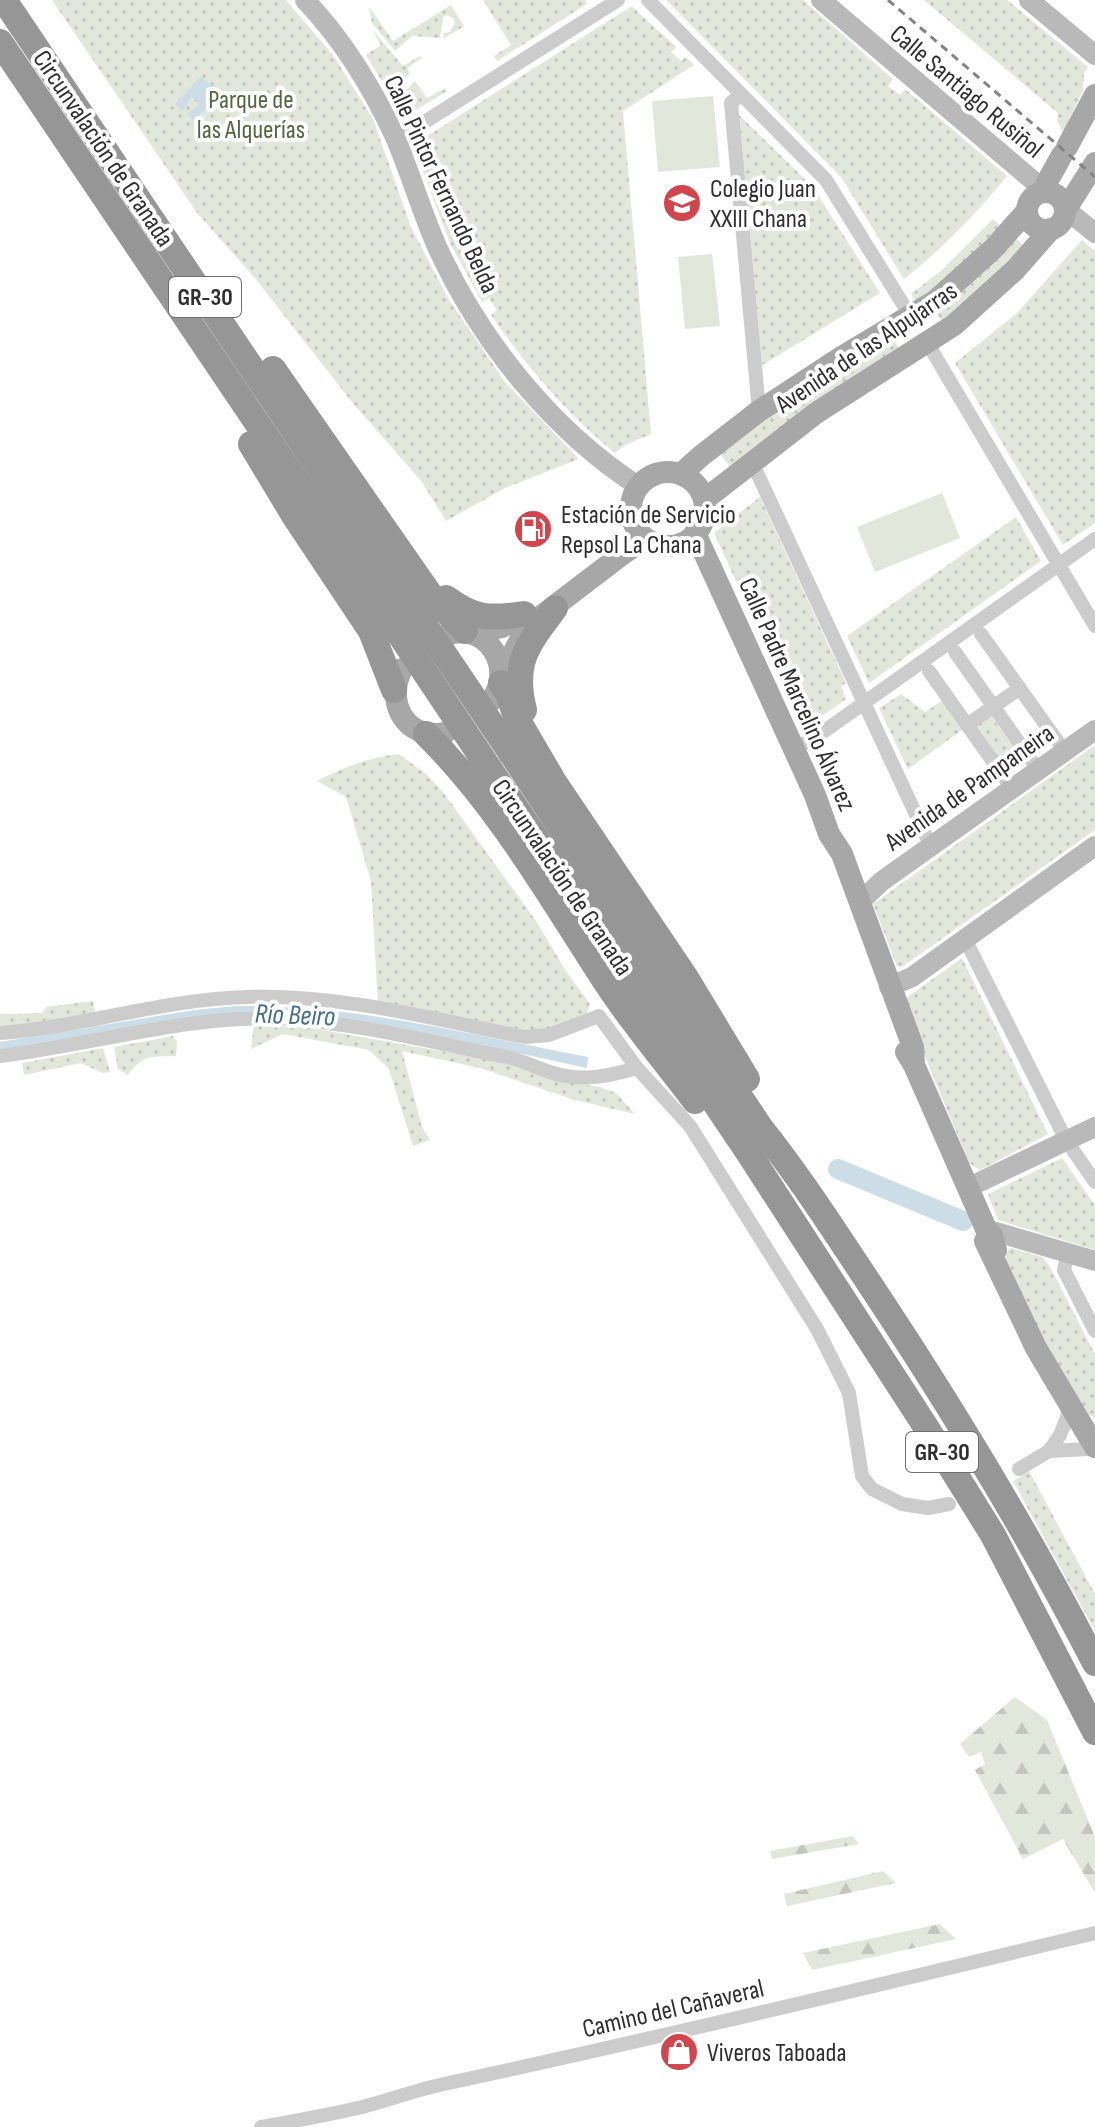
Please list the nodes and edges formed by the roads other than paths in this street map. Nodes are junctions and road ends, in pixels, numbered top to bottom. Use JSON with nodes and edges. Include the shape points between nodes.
{"nodes":[{"id":1,"x":4,"y":0,"type":"edge"},
{"id":2,"x":305,"y":0,"type":"edge"},
{"id":3,"x":618,"y":0,"type":"edge"},
{"id":4,"x":648,"y":0,"type":"edge"},
{"id":5,"x":821,"y":0,"type":"edge"},
{"id":6,"x":1029,"y":0,"type":"edge"},
{"id":7,"x":0,"y":42,"type":"edge"},
{"id":8,"x":1095,"y":55,"type":"edge"},
{"id":9,"x":741,"y":94,"type":"junction"},
{"id":10,"x":1095,"y":95,"type":"edge"},
{"id":11,"x":396,"y":140,"type":"junction"},
{"id":12,"x":1095,"y":163,"type":"edge"},
{"id":13,"x":1044,"y":192,"type":"junction"},
{"id":14,"x":1027,"y":211,"type":"junction"},
{"id":15,"x":1061,"y":218,"type":"junction"},
{"id":16,"x":1095,"y":233,"type":"edge"},
{"id":17,"x":205,"y":297,"type":"junction"},
{"id":18,"x":911,"y":317,"type":"junction"},
{"id":19,"x":928,"y":344,"type":"junction"},
{"id":20,"x":214,"y":361,"type":"junction"},
{"id":21,"x":759,"y":411,"type":"junction"},
{"id":22,"x":752,"y":462,"type":"junction"},
{"id":23,"x":681,"y":474,"type":"junction"},
{"id":24,"x":638,"y":486,"type":"junction"},
{"id":25,"x":704,"y":500,"type":"junction"},
{"id":26,"x":631,"y":515,"type":"junction"},
{"id":27,"x":695,"y":533,"type":"junction"},
{"id":28,"x":1095,"y":539,"type":"edge"},
{"id":29,"x":650,"y":541,"type":"junction"},
{"id":30,"x":406,"y":559,"type":"junction"},
{"id":31,"x":1059,"y":565,"type":"junction"},
{"id":32,"x":555,"y":608,"type":"junction"},
{"id":33,"x":524,"y":614,"type":"junction"},
{"id":34,"x":1095,"y":626,"type":"edge"},
{"id":35,"x":461,"y":633,"type":"junction"},
{"id":36,"x":981,"y":634,"type":"dead end"},
{"id":37,"x":955,"y":652,"type":"dead end"},
{"id":38,"x":929,"y":671,"type":"dead end"},
{"id":39,"x":398,"y":680,"type":"joint"},
{"id":40,"x":498,"y":686,"type":"junction"},
{"id":41,"x":1020,"y":688,"type":"junction"},
{"id":42,"x":865,"y":702,"type":"junction"},
{"id":43,"x":993,"y":706,"type":"junction"},
{"id":44,"x":967,"y":725,"type":"junction"},
{"id":45,"x":1095,"y":730,"type":"edge"},
{"id":46,"x":435,"y":734,"type":"joint"},
{"id":47,"x":1058,"y":742,"type":"dead end"},
{"id":48,"x":794,"y":749,"type":"junction"},
{"id":49,"x":1032,"y":761,"type":"dead end"},
{"id":50,"x":544,"y":766,"type":"junction"},
{"id":51,"x":1006,"y":780,"type":"dead end"},
{"id":52,"x":829,"y":834,"type":"junction"},
{"id":53,"x":933,"y":845,"type":"junction"},
{"id":54,"x":1095,"y":846,"type":"edge"},
{"id":55,"x":862,"y":891,"type":"junction"},
{"id":56,"x":965,"y":939,"type":"junction"},
{"id":57,"x":862,"y":950,"type":"junction"},
{"id":58,"x":889,"y":987,"type":"junction"},
{"id":59,"x":0,"y":1033,"type":"edge"},
{"id":60,"x":0,"y":1056,"type":"edge"},
{"id":61,"x":914,"y":1065,"type":"junction"},
{"id":62,"x":637,"y":1068,"type":"junction"},
{"id":63,"x":1095,"y":1127,"type":"edge"},
{"id":64,"x":1066,"y":1140,"type":"junction"},
{"id":65,"x":782,"y":1154,"type":"junction"},
{"id":66,"x":1095,"y":1182,"type":"edge"},
{"id":67,"x":769,"y":1184,"type":"junction"},
{"id":68,"x":967,"y":1188,"type":"junction"},
{"id":69,"x":1001,"y":1248,"type":"junction"},
{"id":70,"x":1068,"y":1252,"type":"junction"},
{"id":71,"x":1095,"y":1261,"type":"edge"},
{"id":72,"x":1095,"y":1331,"type":"edge"},
{"id":73,"x":1082,"y":1419,"type":"edge"},
{"id":74,"x":1095,"y":1446,"type":"edge"},
{"id":75,"x":1049,"y":1451,"type":"junction"},
{"id":76,"x":1019,"y":1469,"type":"dead end"},
{"id":77,"x":949,"y":1504,"type":"dead end"},
{"id":78,"x":1095,"y":1663,"type":"edge"},
{"id":79,"x":1095,"y":1732,"type":"edge"},
{"id":80,"x":1095,"y":1933,"type":"edge"},
{"id":81,"x":261,"y":2127,"type":"edge"}],
"edges":[{"from":1,"to":17,"type":"highway","name":"Circunvalación de Granada","number":"GR-30"},
{"from":2,"to":11,"type":"street","name":"Calle Pintor Fernando Belda","via":[[352,59]]},
{"from":3,"to":11,"type":"street"},
{"from":4,"to":9,"type":"street"},
{"from":5,"to":13,"type":"street","name":"Calle Santiago Rusiñol"},
{"from":6,"to":8,"type":"street"},
{"from":7,"to":20,"type":"highway","name":"Circunvalación de Granada","number":"GR-30"},
{"from":9,"to":18,"type":"street","via":[[826,180]]},
{"from":9,"to":21,"type":"street","via":[[731,103]]},
{"from":10,"to":13,"type":"main road"},
{"from":11,"to":24,"type":"street","name":"Calle Pintor Fernando Belda","via":[[440,253],[486,332],[581,443]]},
{"from":12,"to":15,"type":"main road","name":"Avenida de las Alpujarras"},
{"from":13,"to":14,"type":"main road","via":[[1031,199]]},
{"from":13,"to":15,"type":"main road","via":[[1057,195]]},
{"from":14,"to":15,"type":"main road","via":[[1035,226]]},
{"from":14,"to":18,"type":"main road","name":"Avenida de las Alpujarras","via":[[966,276]]},
{"from":15,"to":16,"type":"street","via":[[1074,216]]},
{"from":15,"to":19,"type":"main road","name":"Avenida de las Alpujarras","via":[[985,299]]},
{"from":17,"to":30,"type":"highway","via":[[233,317]]},
{"from":17,"to":65,"type":"highway","name":"Circunvalación de Granada","number":"GR-30","bridge":true},
{"from":18,"to":21,"type":"main road","name":"Avenida de las Alpujarras"},
{"from":19,"to":22,"type":"main road","name":"Avenida de las Alpujarras","via":[[816,413]]},
{"from":19,"to":31,"type":"street"},
{"from":20,"to":39,"type":"highway","via":[[222,395]]},
{"from":20,"to":67,"type":"highway","name":"Circunvalación de Granada","number":"GR-30","bridge":true},
{"from":21,"to":23,"type":"main road","name":"Avenida de las Alpujarras"},
{"from":22,"to":25,"type":"main road","name":"Avenida de las Alpujarras"},
{"from":22,"to":42,"type":"street"},
{"from":23,"to":24,"type":"main road","via":[[657,473]]},
{"from":23,"to":25,"type":"main road"},
{"from":24,"to":26,"type":"main road"},
{"from":25,"to":27,"type":"main road","via":[[703,521]]},
{"from":26,"to":29,"type":"main road"},
{"from":26,"to":33,"type":"main road","via":[[618,539]]},
{"from":27,"to":29,"type":"main road","via":[[676,545]]},
{"from":27,"to":48,"type":"main road","name":"Calle Padre Marcelino Álvarez"},
{"from":28,"to":31,"type":"street"},
{"from":29,"to":32,"type":"main road","via":[[624,553]]},
{"from":30,"to":33,"type":"highway","via":[[443,596],[474,615]]},
{"from":30,"to":35,"type":"highway"},
{"from":31,"to":34,"type":"street"},
{"from":31,"to":42,"type":"street"},
{"from":32,"to":40,"type":"main road","via":[[527,627]]},
{"from":32,"to":50,"type":"highway","via":[[531,639],[519,677],[523,707]]},
{"from":33,"to":35,"type":"main road","via":[[502,627]]},
{"from":35,"to":40,"type":"main road","via":[[493,649]]},
{"from":36,"to":41,"type":"street"},
{"from":37,"to":43,"type":"street"},
{"from":38,"to":44,"type":"street"},
{"from":39,"to":46,"type":"main road","via":[[398,710],[405,721]]},
{"from":40,"to":50,"type":"highway","via":[[508,693]]},
{"from":41,"to":43,"type":"street"},
{"from":41,"to":47,"type":"street"},
{"from":42,"to":48,"type":"street"},
{"from":42,"to":53,"type":"street"},
{"from":43,"to":44,"type":"street"},
{"from":43,"to":49,"type":"street"},
{"from":44,"to":51,"type":"street"},
{"from":45,"to":53,"type":"street","name":"Avenida de Pampaneira"},
{"from":46,"to":67,"type":"highway","via":[[520,849],[610,989],[740,1162]]},
{"from":48,"to":52,"type":"main road","name":"Calle Padre Marcelino Álvarez"},
{"from":50,"to":65,"type":"highway","via":[[694,991],[770,1117]]},
{"from":52,"to":55,"type":"main road","name":"Calle Padre Marcelino Álvarez"},
{"from":52,"to":57,"type":"main road","name":"Calle Padre Marcelino Álvarez","via":[[831,863]]},
{"from":53,"to":55,"type":"street","name":"Avenida de Pampaneira"},
{"from":54,"to":56,"type":"street"},
{"from":55,"to":57,"type":"main road","via":[[854,914]]},
{"from":55,"to":58,"type":"main road","name":"Calle Padre Marcelino Álvarez"},
{"from":56,"to":58,"type":"street"},
{"from":56,"to":64,"type":"street"},
{"from":57,"to":58,"type":"main road"},
{"from":57,"to":61,"type":"main road","name":"Calle Padre Marcelino Álvarez","via":[[895,1034]]},
{"from":58,"to":61,"type":"main road","name":"Calle Padre Marcelino Álvarez","via":[[913,1047]]},
{"from":59,"to":62,"type":"street","via":[[209,1000],[304,999],[525,1037],[549,1035],[599,1016]]},
{"from":60,"to":62,"type":"street","via":[[184,1025],[283,1019],[403,1036],[515,1059],[556,1074],[598,1079]]},
{"from":61,"to":68,"type":"main road","name":"Calle Padre Marcelino Álvarez"},
{"from":62,"to":77,"type":"street","via":[[690,1126],[817,1329],[849,1393],[862,1476],[872,1489],[902,1504]]},
{"from":63,"to":64,"type":"street"},
{"from":64,"to":66,"type":"street"},
{"from":64,"to":68,"type":"street"},
{"from":65,"to":78,"type":"highway","name":"Circunvalación de Granada","number":"GR-30","via":[[970,1441]]},
{"from":67,"to":79,"type":"highway","name":"Circunvalación de Granada","number":"GR-30","via":[[963,1485]]},
{"from":68,"to":69,"type":"main road","name":"Calle Padre Marcelino Álvarez","via":[[986,1229],[988,1249]]},
{"from":69,"to":70,"type":"street"},
{"from":69,"to":73,"type":"main road","name":"Calle Padre Marcelino Álvarez","via":[[1017,1310]]},
{"from":70,"to":71,"type":"street"},
{"from":70,"to":72,"type":"street","via":[[1064,1270]]},
{"from":73,"to":74,"type":"main road","name":"Calle Padre Marcelino Álvarez"},
{"from":73,"to":75,"type":"street"},
{"from":74,"to":75,"type":"street"},
{"from":75,"to":76,"type":"street"},
{"from":80,"to":81,"type":"street","name":"Camino del Cañaveral","via":[[700,2029]]}]}
